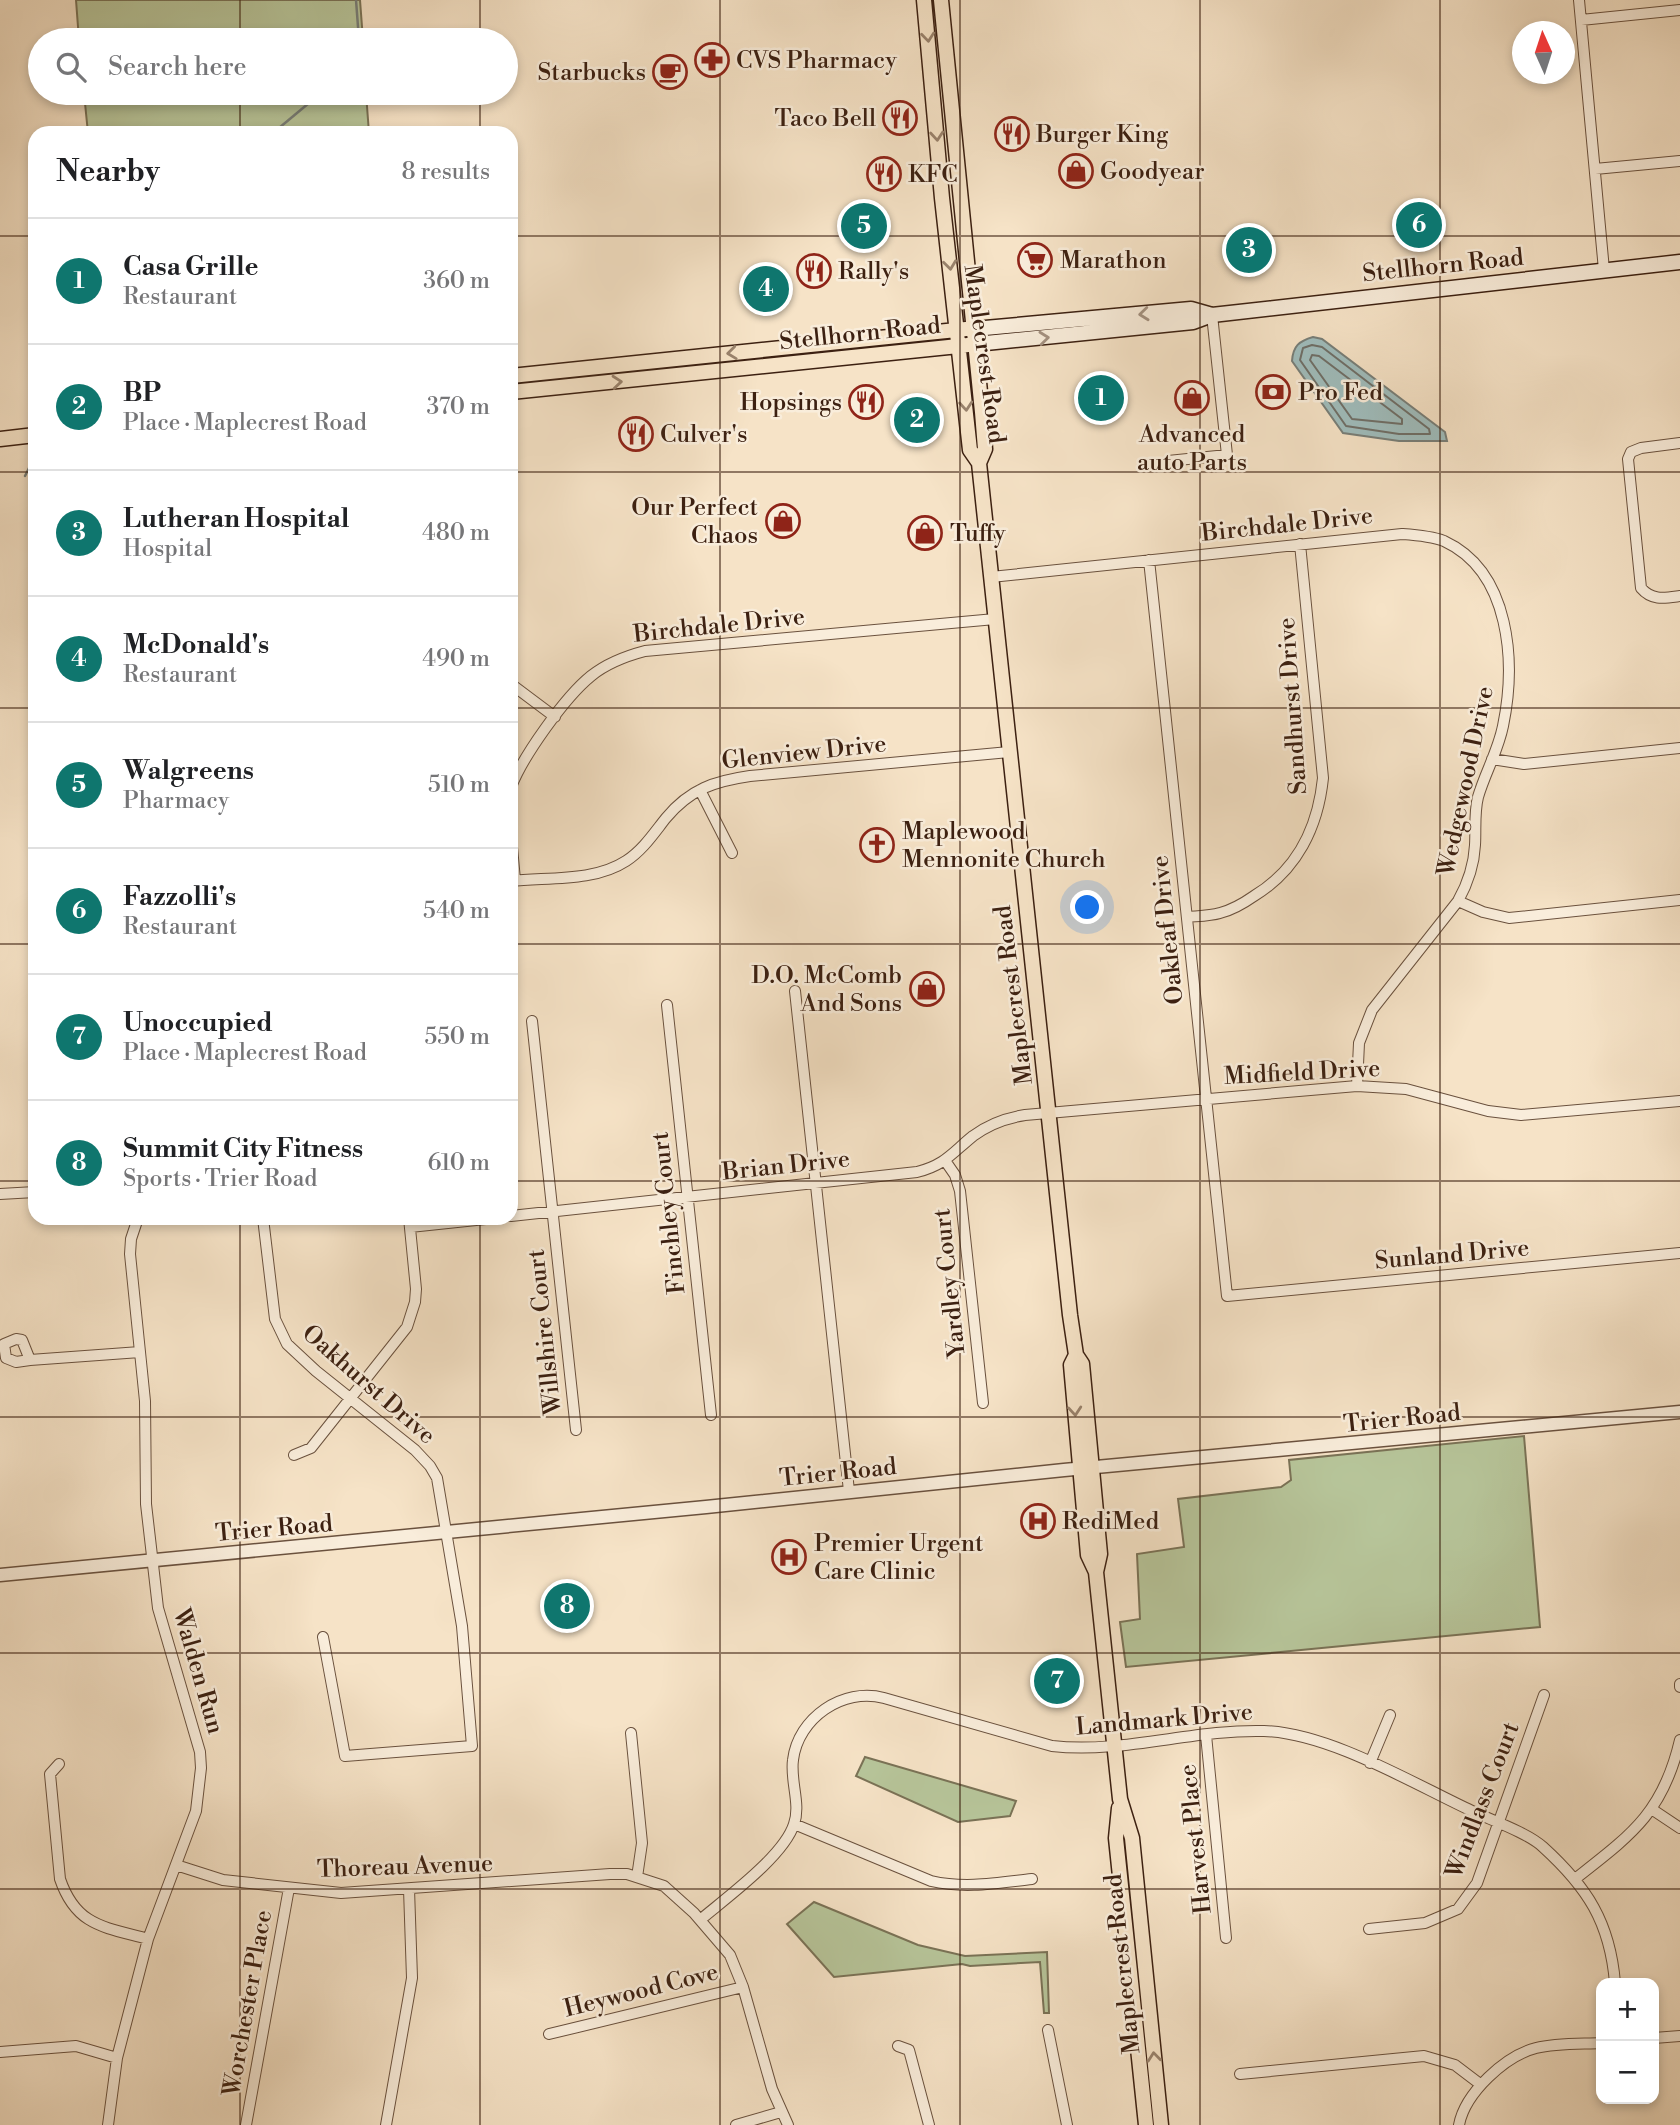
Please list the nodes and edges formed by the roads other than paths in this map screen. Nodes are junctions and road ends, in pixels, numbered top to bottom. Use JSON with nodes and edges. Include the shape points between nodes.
{"nodes":[{"id":1,"x":924,"y":0,"type":"edge"},
{"id":2,"x":942,"y":0,"type":"edge"},
{"id":3,"x":1579,"y":0,"type":"edge"},
{"id":4,"x":1680,"y":9,"type":"edge"},
{"id":5,"x":1581,"y":20,"type":"junction"},
{"id":6,"x":1680,"y":161,"type":"edge"},
{"id":7,"x":1595,"y":169,"type":"junction"},
{"id":8,"x":1680,"y":262,"type":"edge"},
{"id":9,"x":1604,"y":271,"type":"junction"},
{"id":10,"x":1212,"y":315,"type":"junction"},
{"id":11,"x":974,"y":329,"type":"junction"},
{"id":12,"x":957,"y":330,"type":"junction"},
{"id":13,"x":976,"y":344,"type":"junction"},
{"id":14,"x":960,"y":346,"type":"junction"},
{"id":15,"x":518,"y":375,"type":"edge"},
{"id":16,"x":518,"y":391,"type":"edge"},
{"id":17,"x":28,"y":436,"type":"edge"},
{"id":18,"x":0,"y":439,"type":"edge"},
{"id":19,"x":1680,"y":443,"type":"edge"},
{"id":20,"x":1168,"y":461,"type":"dead end"},
{"id":21,"x":979,"y":463,"type":"junction"},
{"id":22,"x":1300,"y":544,"type":"junction"},
{"id":23,"x":1459,"y":550,"type":"joint"},
{"id":24,"x":1149,"y":560,"type":"junction"},
{"id":25,"x":991,"y":577,"type":"junction"},
{"id":26,"x":1680,"y":596,"type":"edge"},
{"id":27,"x":995,"y":619,"type":"junction"},
{"id":28,"x":518,"y":689,"type":"edge"},
{"id":29,"x":555,"y":717,"type":"junction"},
{"id":30,"x":1680,"y":748,"type":"edge"},
{"id":31,"x":1009,"y":752,"type":"junction"},
{"id":32,"x":1492,"y":759,"type":"junction"},
{"id":33,"x":518,"y":770,"type":"edge"},
{"id":34,"x":700,"y":790,"type":"junction"},
{"id":35,"x":732,"y":853,"type":"dead end"},
{"id":36,"x":518,"y":880,"type":"edge"},
{"id":37,"x":1680,"y":900,"type":"edge"},
{"id":38,"x":1458,"y":901,"type":"junction"},
{"id":39,"x":1187,"y":917,"type":"junction"},
{"id":40,"x":795,"y":991,"type":"dead end"},
{"id":41,"x":667,"y":1005,"type":"dead end"},
{"id":42,"x":532,"y":1021,"type":"dead end"},
{"id":43,"x":1357,"y":1086,"type":"junction"},
{"id":44,"x":1206,"y":1099,"type":"junction"},
{"id":45,"x":1680,"y":1101,"type":"edge"},
{"id":46,"x":1049,"y":1113,"type":"junction"},
{"id":47,"x":946,"y":1162,"type":"junction"},
{"id":48,"x":816,"y":1183,"type":"junction"},
{"id":49,"x":28,"y":1192,"type":"edge"},
{"id":50,"x":0,"y":1194,"type":"edge"},
{"id":51,"x":687,"y":1197,"type":"junction"},
{"id":52,"x":551,"y":1212,"type":"junction"},
{"id":53,"x":518,"y":1215,"type":"edge"},
{"id":54,"x":136,"y":1225,"type":"edge"},
{"id":55,"x":264,"y":1225,"type":"edge"},
{"id":56,"x":409,"y":1225,"type":"edge"},
{"id":57,"x":1680,"y":1253,"type":"edge"},
{"id":58,"x":1227,"y":1296,"type":"joint"},
{"id":59,"x":140,"y":1352,"type":"junction"},
{"id":60,"x":30,"y":1360,"type":"dead end"},
{"id":61,"x":352,"y":1399,"type":"junction"},
{"id":62,"x":983,"y":1403,"type":"dead end"},
{"id":63,"x":1680,"y":1412,"type":"edge"},
{"id":64,"x":711,"y":1415,"type":"dead end"},
{"id":65,"x":576,"y":1430,"type":"dead end"},
{"id":66,"x":294,"y":1455,"type":"dead end"},
{"id":67,"x":1086,"y":1468,"type":"junction"},
{"id":68,"x":849,"y":1492,"type":"junction"},
{"id":69,"x":447,"y":1533,"type":"junction"},
{"id":70,"x":153,"y":1560,"type":"junction"},
{"id":71,"x":0,"y":1575,"type":"edge"},
{"id":72,"x":323,"y":1637,"type":"dead end"},
{"id":73,"x":1544,"y":1695,"type":"dead end"},
{"id":74,"x":1390,"y":1715,"type":"dead end"},
{"id":75,"x":631,"y":1733,"type":"dead end"},
{"id":76,"x":1206,"y":1735,"type":"junction"},
{"id":77,"x":1680,"y":1740,"type":"edge"},
{"id":78,"x":1114,"y":1745,"type":"junction"},
{"id":79,"x":1370,"y":1763,"type":"junction"},
{"id":80,"x":59,"y":1764,"type":"dead end"},
{"id":81,"x":1120,"y":1799,"type":"junction"},
{"id":82,"x":1653,"y":1810,"type":"junction"},
{"id":83,"x":1499,"y":1823,"type":"junction"},
{"id":84,"x":794,"y":1824,"type":"junction"},
{"id":85,"x":1680,"y":1828,"type":"edge"},
{"id":86,"x":177,"y":1865,"type":"junction"},
{"id":87,"x":637,"y":1877,"type":"junction"},
{"id":88,"x":1032,"y":1879,"type":"dead end"},
{"id":89,"x":1575,"y":1879,"type":"junction"},
{"id":90,"x":289,"y":1888,"type":"junction"},
{"id":91,"x":409,"y":1889,"type":"junction"},
{"id":92,"x":700,"y":1920,"type":"junction"},
{"id":93,"x":1368,"y":1929,"type":"dead end"},
{"id":94,"x":1226,"y":1938,"type":"dead end"},
{"id":95,"x":148,"y":1940,"type":"junction"},
{"id":96,"x":1614,"y":1978,"type":"edge"},
{"id":97,"x":743,"y":1987,"type":"junction"},
{"id":98,"x":1048,"y":2029,"type":"dead end"},
{"id":99,"x":549,"y":2034,"type":"dead end"},
{"id":100,"x":1680,"y":2036,"type":"edge"},
{"id":101,"x":1659,"y":2038,"type":"edge"},
{"id":102,"x":1596,"y":2043,"type":"edge"},
{"id":103,"x":898,"y":2046,"type":"dead end"},
{"id":104,"x":0,"y":2052,"type":"edge"},
{"id":105,"x":117,"y":2058,"type":"junction"},
{"id":106,"x":1240,"y":2074,"type":"dead end"},
{"id":107,"x":1480,"y":2084,"type":"junction"},
{"id":108,"x":781,"y":2112,"type":"junction"},
{"id":109,"x":108,"y":2125,"type":"edge"},
{"id":110,"x":246,"y":2125,"type":"edge"},
{"id":111,"x":386,"y":2125,"type":"edge"},
{"id":112,"x":736,"y":2125,"type":"edge"},
{"id":113,"x":788,"y":2125,"type":"edge"},
{"id":114,"x":929,"y":2125,"type":"edge"},
{"id":115,"x":1066,"y":2125,"type":"edge"},
{"id":116,"x":1146,"y":2125,"type":"edge"},
{"id":117,"x":1161,"y":2125,"type":"edge"},
{"id":118,"x":1459,"y":2125,"type":"edge"}],
"edges":[{"from":1,"to":12,"type":"main road","name":"Maplecrest Road","one_way":true},
{"from":2,"to":11,"type":"main road","name":"Maplecrest Road"},
{"from":3,"to":5,"type":"street"},
{"from":4,"to":5,"type":"street"},
{"from":5,"to":7,"type":"street"},
{"from":6,"to":7,"type":"street"},
{"from":7,"to":9,"type":"street"},
{"from":8,"to":9,"type":"main road","name":"Stellhorn Road"},
{"from":9,"to":10,"type":"main road","name":"Stellhorn Road"},
{"from":10,"to":11,"type":"main road","name":"Stellhorn Road","one_way":true,"via":[[1191,309]]},
{"from":13,"to":10,"type":"main road","name":"Stellhorn Road","one_way":true,"via":[[1193,322]]},
{"from":10,"to":20,"type":"street","via":[[1227,455]]},
{"from":11,"to":12,"type":"main road","name":"Stellhorn Road"},
{"from":11,"to":13,"type":"main road","name":"Maplecrest Road"},
{"from":12,"to":14,"type":"main road","name":"Maplecrest Road"},
{"from":12,"to":15,"type":"main road","name":"Stellhorn Road","one_way":true},
{"from":13,"to":14,"type":"main road","name":"Stellhorn Road"},
{"from":13,"to":21,"type":"main road","name":"Maplecrest Road","via":[[985,449]]},
{"from":16,"to":14,"type":"main road","name":"Stellhorn Road","one_way":true},
{"from":14,"to":21,"type":"main road","name":"Maplecrest Road","one_way":true,"via":[[970,450]]},
{"from":17,"to":18,"type":"main road"},
{"from":19,"to":26,"type":"street","via":[[1641,448],[1628,459],[1642,588],[1656,598]]},
{"from":21,"to":25,"type":"main road","name":"Maplecrest Road"},
{"from":22,"to":23,"type":"street","name":"Birchdale Drive","via":[[1402,534],[1442,540]]},
{"from":22,"to":24,"type":"street","name":"Birchdale Drive"},
{"from":22,"to":39,"type":"street","name":"Sandhurst Drive","via":[[1323,778],[1318,812],[1298,854],[1266,888],[1221,913]]},
{"from":23,"to":32,"type":"street","name":"Wedgewood Drive","via":[[1489,580],[1503,619],[1508,683],[1502,730]]},
{"from":24,"to":25,"type":"street","name":"Birchdale Drive"},
{"from":24,"to":39,"type":"street","name":"Oakleaf Drive"},
{"from":25,"to":27,"type":"main road","name":"Maplecrest Road"},
{"from":27,"to":29,"type":"street","name":"Birchdale Drive","via":[[645,652],[623,657],[589,677]]},
{"from":27,"to":31,"type":"main road","name":"Maplecrest Road"},
{"from":28,"to":29,"type":"street"},
{"from":29,"to":33,"type":"street","name":"Birchdale Drive"},
{"from":30,"to":32,"type":"street","via":[[1524,764]]},
{"from":31,"to":34,"type":"street","name":"Glenview Drive","via":[[750,776]]},
{"from":31,"to":46,"type":"main road","name":"Maplecrest Road"},
{"from":32,"to":38,"type":"street","name":"Wedgewood Drive","via":[[1475,811],[1473,865]]},
{"from":34,"to":35,"type":"street"},
{"from":34,"to":36,"type":"street","name":"Glenview Drive","via":[[678,804],[625,862],[585,875]]},
{"from":37,"to":38,"type":"street","via":[[1509,918]]},
{"from":38,"to":43,"type":"street","name":"Wedgewood Drive","via":[[1372,1010],[1359,1042]]},
{"from":39,"to":44,"type":"street","name":"Oakleaf Drive"},
{"from":40,"to":48,"type":"street"},
{"from":41,"to":51,"type":"street","name":"Finchley Court"},
{"from":42,"to":52,"type":"street","name":"Willshire Court"},
{"from":43,"to":44,"type":"street","name":"Midfield Drive"},
{"from":43,"to":45,"type":"street","name":"Midfield Drive","via":[[1406,1089],[1464,1106],[1521,1115]]},
{"from":44,"to":46,"type":"street","name":"Midfield Drive"},
{"from":44,"to":58,"type":"street","name":"Oakleaf Drive"},
{"from":46,"to":47,"type":"street","name":"Brian Drive","via":[[1007,1117],[994,1123]]},
{"from":46,"to":67,"type":"main road","name":"Maplecrest Road","via":[[1076,1354],[1071,1365]]},
{"from":47,"to":48,"type":"street","name":"Brian Drive","via":[[917,1172]]},
{"from":47,"to":62,"type":"street","name":"Yardley Court","via":[[960,1191]]},
{"from":48,"to":51,"type":"street","name":"Brian Drive"},
{"from":48,"to":68,"type":"street"},
{"from":49,"to":50,"type":"street"},
{"from":51,"to":52,"type":"street","name":"Brian Drive"},
{"from":51,"to":64,"type":"street","name":"Finchley Court"},
{"from":52,"to":53,"type":"street","name":"Brian Drive"},
{"from":52,"to":65,"type":"street","name":"Willshire Court"},
{"from":54,"to":59,"type":"street","name":"Walden Run","via":[[130,1254]]},
{"from":55,"to":61,"type":"street","name":"Oakhurst Drive","via":[[280,1331],[299,1356]]},
{"from":56,"to":61,"type":"street","via":[[416,1289],[411,1317]]},
{"from":57,"to":58,"type":"street","name":"Sunland Drive"},
{"from":59,"to":60,"type":"street"},
{"from":59,"to":70,"type":"street","name":"Walden Run"},
{"from":61,"to":66,"type":"street","via":[[311,1448]]},
{"from":61,"to":69,"type":"street","name":"Oakhurst Drive","via":[[430,1466]]},
{"from":63,"to":67,"type":"street","name":"Trier Road"},
{"from":67,"to":68,"type":"street","name":"Trier Road"},
{"from":67,"to":78,"type":"main road","name":"Maplecrest Road","via":[[1088,1555],[1096,1572]]},
{"from":68,"to":69,"type":"street","name":"Trier Road"},
{"from":69,"to":70,"type":"street","name":"Trier Road"},
{"from":69,"to":72,"type":"street","name":"Oakhurst Drive","via":[[462,1626],[472,1746],[345,1756]]},
{"from":70,"to":71,"type":"street","name":"Trier Road"},
{"from":70,"to":86,"type":"street","name":"Walden Run","via":[[160,1619],[200,1752],[195,1811]]},
{"from":73,"to":83,"type":"street","name":"Windlass Court"},
{"from":74,"to":79,"type":"street"},
{"from":75,"to":87,"type":"street","via":[[642,1843]]},
{"from":76,"to":78,"type":"street","name":"Landmark Drive"},
{"from":76,"to":79,"type":"street","name":"Landmark Drive","via":[[1287,1733]]},
{"from":76,"to":94,"type":"street","name":"Harvest Place"},
{"from":77,"to":82,"type":"street","via":[[1674,1769]]},
{"from":78,"to":81,"type":"main road","name":"Maplecrest Road"},
{"from":78,"to":84,"type":"street","name":"Landmark Drive","via":[[1052,1746],[879,1697],[855,1697],[822,1710],[800,1736],[793,1758]]},
{"from":79,"to":83,"type":"street","name":"Landmark Drive"},
{"from":80,"to":95,"type":"street","via":[[50,1774],[65,1894],[90,1922]]},
{"from":81,"to":116,"type":"main road","name":"Maplecrest Road","via":[[1116,1838]]},
{"from":117,"to":81,"type":"main road","name":"Maplecrest Road","one_way":true,"via":[[1132,1838]]},
{"from":82,"to":85,"type":"street"},
{"from":82,"to":89,"type":"street","via":[[1628,1837]]},
{"from":83,"to":89,"type":"street","name":"Landmark Drive","via":[[1540,1844]]},
{"from":83,"to":93,"type":"street","name":"Windlass Court","via":[[1478,1883],[1458,1909],[1425,1923]]},
{"from":84,"to":88,"type":"street","via":[[943,1884],[970,1886]]},
{"from":84,"to":92,"type":"street","via":[[769,1859]]},
{"from":86,"to":90,"type":"street","name":"Thoreau Avenue","via":[[223,1880]]},
{"from":86,"to":95,"type":"street","name":"Walden Run"},
{"from":87,"to":91,"type":"street","name":"Thoreau Avenue","via":[[610,1874]]},
{"from":87,"to":92,"type":"street","name":"Thoreau Avenue","via":[[664,1886]]},
{"from":89,"to":96,"type":"street","name":"Landmark Drive","via":[[1599,1913]]},
{"from":90,"to":91,"type":"street","name":"Thoreau Avenue","via":[[341,1893]]},
{"from":90,"to":110,"type":"street","name":"Worchester Place"},
{"from":91,"to":111,"type":"street","via":[[412,1978]]},
{"from":92,"to":97,"type":"street","name":"Thoreau Avenue","via":[[730,1955]]},
{"from":95,"to":105,"type":"street","name":"Walden Run"},
{"from":97,"to":99,"type":"street","name":"Heywood Cove"},
{"from":97,"to":108,"type":"street","name":"Thoreau Avenue"},
{"from":98,"to":115,"type":"street"},
{"from":100,"to":101,"type":"street"},
{"from":102,"to":107,"type":"street","via":[[1536,2048],[1507,2062]]},
{"from":103,"to":114,"type":"street","via":[[909,2050]]},
{"from":104,"to":105,"type":"street","via":[[76,2046]]},
{"from":105,"to":109,"type":"street","name":"Walden Run"},
{"from":106,"to":107,"type":"street","via":[[1424,2056],[1455,2065]]},
{"from":107,"to":118,"type":"street"},
{"from":108,"to":112,"type":"street"},
{"from":108,"to":113,"type":"street","name":"Thoreau Avenue"}]}
